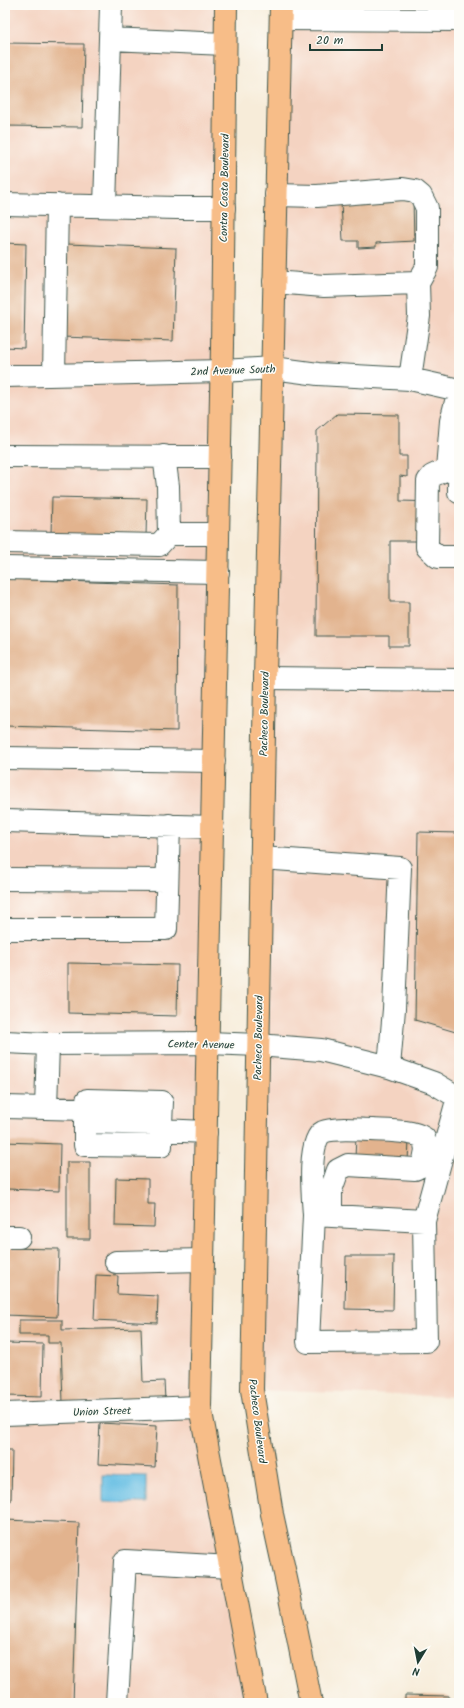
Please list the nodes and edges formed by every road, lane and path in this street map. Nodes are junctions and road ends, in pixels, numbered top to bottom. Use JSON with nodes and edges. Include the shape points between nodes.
{"nodes":[{"id":1,"x":111,"y":5,"type":"edge"},
{"id":2,"x":226,"y":5,"type":"edge"},
{"id":3,"x":281,"y":12,"type":"edge"},
{"id":4,"x":459,"y":20,"type":"edge"},
{"id":5,"x":110,"y":39,"type":"junction"},
{"id":6,"x":225,"y":44,"type":"junction"},
{"id":7,"x":276,"y":195,"type":"junction"},
{"id":8,"x":5,"y":204,"type":"edge"},
{"id":9,"x":57,"y":206,"type":"junction"},
{"id":10,"x":105,"y":206,"type":"junction"},
{"id":11,"x":224,"y":208,"type":"junction"},
{"id":12,"x":274,"y":282,"type":"junction"},
{"id":13,"x":418,"y":284,"type":"junction"},
{"id":14,"x":272,"y":368,"type":"junction"},
{"id":15,"x":222,"y":371,"type":"junction"},
{"id":16,"x":54,"y":375,"type":"junction"},
{"id":17,"x":5,"y":376,"type":"edge"},
{"id":18,"x":410,"y":379,"type":"junction"},
{"id":19,"x":459,"y":390,"type":"edge"},
{"id":20,"x":5,"y":456,"type":"edge"},
{"id":21,"x":164,"y":456,"type":"junction"},
{"id":22,"x":220,"y":457,"type":"junction"},
{"id":23,"x":447,"y":469,"type":"junction"},
{"id":24,"x":459,"y":492,"type":"edge"},
{"id":25,"x":169,"y":534,"type":"junction"},
{"id":26,"x":218,"y":534,"type":"junction"},
{"id":27,"x":5,"y":542,"type":"edge"},
{"id":28,"x":459,"y":557,"type":"edge"},
{"id":29,"x":5,"y":568,"type":"edge"},
{"id":30,"x":218,"y":572,"type":"junction"},
{"id":31,"x":265,"y":678,"type":"junction"},
{"id":32,"x":459,"y":680,"type":"edge"},
{"id":33,"x":5,"y":758,"type":"edge"},
{"id":34,"x":214,"y":761,"type":"junction"},
{"id":35,"x":5,"y":821,"type":"edge"},
{"id":36,"x":168,"y":825,"type":"junction"},
{"id":37,"x":213,"y":827,"type":"junction"},
{"id":38,"x":261,"y":858,"type":"junction"},
{"id":39,"x":5,"y":878,"type":"edge"},
{"id":40,"x":167,"y":880,"type":"junction"},
{"id":41,"x":5,"y":930,"type":"edge"},
{"id":42,"x":5,"y":1042,"type":"edge"},
{"id":43,"x":209,"y":1043,"type":"junction"},
{"id":44,"x":48,"y":1044,"type":"junction"},
{"id":45,"x":258,"y":1045,"type":"junction"},
{"id":46,"x":389,"y":1067,"type":"junction"},
{"id":47,"x":459,"y":1097,"type":"edge"},
{"id":48,"x":5,"y":1107,"type":"edge"},
{"id":49,"x":46,"y":1108,"type":"junction"},
{"id":50,"x":86,"y":1116,"type":"junction"},
{"id":51,"x":161,"y":1127,"type":"junction"},
{"id":52,"x":206,"y":1132,"type":"junction"},
{"id":53,"x":415,"y":1169,"type":"junction"},
{"id":54,"x":437,"y":1172,"type":"junction"},
{"id":55,"x":322,"y":1216,"type":"junction"},
{"id":56,"x":424,"y":1221,"type":"junction"},
{"id":57,"x":203,"y":1260,"type":"junction"},
{"id":58,"x":116,"y":1262,"type":"dead end"},
{"id":59,"x":200,"y":1407,"type":"junction"},
{"id":60,"x":5,"y":1414,"type":"edge"},
{"id":61,"x":231,"y":1567,"type":"junction"},
{"id":62,"x":117,"y":1703,"type":"edge"},
{"id":63,"x":256,"y":1703,"type":"edge"},
{"id":64,"x":311,"y":1703,"type":"edge"}],
"edges":[{"from":1,"to":5,"type":"street"},
{"from":2,"to":6,"type":"main road","name":"Contra Costa Boulevard"},
{"from":3,"to":4,"type":"street"},
{"from":3,"to":7,"type":"main road"},
{"from":5,"to":6,"type":"street"},
{"from":5,"to":10,"type":"street"},
{"from":6,"to":11,"type":"main road","name":"Contra Costa Boulevard"},
{"from":7,"to":12,"type":"main road"},
{"from":7,"to":13,"type":"street","via":[[317,196],[403,188],[415,191],[421,196],[427,208],[427,267]]},
{"from":8,"to":9,"type":"street"},
{"from":9,"to":10,"type":"street"},
{"from":9,"to":16,"type":"street"},
{"from":10,"to":11,"type":"street"},
{"from":11,"to":15,"type":"main road","name":"Contra Costa Boulevard"},
{"from":12,"to":13,"type":"street","via":[[324,286]]},
{"from":12,"to":14,"type":"main road"},
{"from":13,"to":18,"type":"street","via":[[419,316]]},
{"from":14,"to":15,"type":"street","name":"2nd Avenue South"},
{"from":14,"to":18,"type":"street","name":"2nd Avenue South","via":[[318,374]]},
{"from":14,"to":31,"type":"main road","name":"Pacheco Boulevard"},
{"from":15,"to":16,"type":"street","name":"2nd Avenue South"},
{"from":15,"to":22,"type":"main road"},
{"from":16,"to":17,"type":"street","name":"2nd Avenue South"},
{"from":18,"to":19,"type":"street","name":"2nd Avenue South"},
{"from":19,"to":23,"type":"street","via":[[451,421]]},
{"from":20,"to":21,"type":"street"},
{"from":21,"to":22,"type":"street"},
{"from":21,"to":25,"type":"street","via":[[168,486]]},
{"from":22,"to":26,"type":"main road"},
{"from":23,"to":24,"type":"street","via":[[459,476]]},
{"from":23,"to":28,"type":"street","via":[[432,476],[428,481],[427,547],[438,557]]},
{"from":25,"to":26,"type":"street"},
{"from":25,"to":27,"type":"street","via":[[159,545]]},
{"from":26,"to":30,"type":"main road"},
{"from":29,"to":30,"type":"street"},
{"from":30,"to":34,"type":"main road"},
{"from":31,"to":32,"type":"street"},
{"from":31,"to":38,"type":"main road","name":"Pacheco Boulevard"},
{"from":33,"to":34,"type":"street"},
{"from":34,"to":37,"type":"main road"},
{"from":35,"to":36,"type":"street"},
{"from":36,"to":37,"type":"street"},
{"from":36,"to":40,"type":"street"},
{"from":37,"to":43,"type":"main road"},
{"from":38,"to":45,"type":"main road","name":"Pacheco Boulevard"},
{"from":38,"to":46,"type":"street","via":[[400,868]]},
{"from":39,"to":40,"type":"street"},
{"from":40,"to":41,"type":"street","via":[[166,929]]},
{"from":42,"to":44,"type":"street","name":"Center Avenue"},
{"from":43,"to":44,"type":"street","name":"Center Avenue"},
{"from":43,"to":45,"type":"street","name":"Center Avenue"},
{"from":43,"to":52,"type":"main road"},
{"from":44,"to":49,"type":"street"},
{"from":45,"to":46,"type":"street","name":"Center Avenue","via":[[321,1050]]},
{"from":45,"to":64,"type":"main road","name":"Pacheco Boulevard","via":[[252,1390],[272,1514]]},
{"from":46,"to":47,"type":"street","name":"Center Avenue","via":[[434,1083]]},
{"from":47,"to":54,"type":"street"},
{"from":48,"to":49,"type":"street"},
{"from":49,"to":50,"type":"street"},
{"from":50,"to":51,"type":"street","via":[[87,1100],[162,1102]]},
{"from":50,"to":51,"type":"street","via":[[85,1145],[161,1146]]},
{"from":51,"to":52,"type":"street"},
{"from":52,"to":57,"type":"main road"},
{"from":53,"to":54,"type":"street"},
{"from":53,"to":55,"type":"street","via":[[348,1165],[338,1170]]},
{"from":53,"to":55,"type":"street","via":[[423,1165],[426,1150],[424,1138],[418,1134],[356,1130],[322,1132],[316,1140],[313,1154]]},
{"from":54,"to":56,"type":"street"},
{"from":55,"to":56,"type":"street"},
{"from":55,"to":56,"type":"street","via":[[308,1342],[426,1341]]},
{"from":57,"to":58,"type":"street"},
{"from":57,"to":59,"type":"main road"},
{"from":59,"to":60,"type":"street","name":"Union Street"},
{"from":59,"to":61,"type":"main road"},
{"from":61,"to":62,"type":"street","via":[[125,1561]]},
{"from":61,"to":63,"type":"main road"}]}
